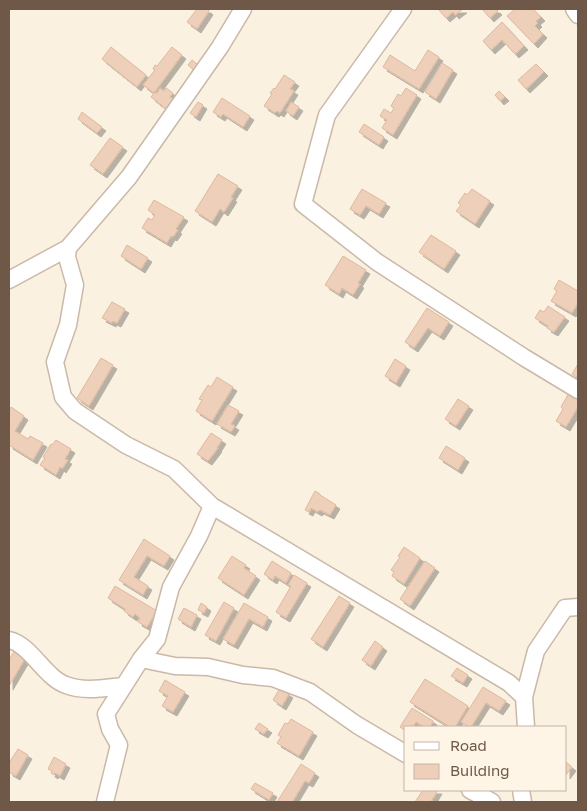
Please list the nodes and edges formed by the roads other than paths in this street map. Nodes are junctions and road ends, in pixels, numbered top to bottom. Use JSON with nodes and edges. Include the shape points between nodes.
{"nodes":[{"id":1,"x":243,"y":9,"type":"edge"},
{"id":2,"x":403,"y":9,"type":"edge"},
{"id":3,"x":68,"y":248,"type":"junction"},
{"id":4,"x":9,"y":280,"type":"edge"},
{"id":5,"x":578,"y":390,"type":"edge"},
{"id":6,"x":212,"y":506,"type":"junction"},
{"id":7,"x":578,"y":607,"type":"edge"},
{"id":8,"x":9,"y":640,"type":"edge"},
{"id":9,"x":141,"y":659,"type":"junction"},
{"id":10,"x":123,"y":686,"type":"junction"},
{"id":11,"x":524,"y":696,"type":"junction"},
{"id":12,"x":526,"y":726,"type":"edge"},
{"id":13,"x":404,"y":753,"type":"edge"},
{"id":14,"x":472,"y":791,"type":"edge"},
{"id":15,"x":106,"y":802,"type":"edge"},
{"id":16,"x":492,"y":802,"type":"edge"}],
"edges":[{"from":1,"to":3,"type":"street","via":[[129,178]]},
{"from":2,"to":5,"type":"street","via":[[326,115],[303,204],[377,262]]},
{"from":3,"to":4,"type":"street"},
{"from":3,"to":6,"type":"street","via":[[67,257],[75,285],[68,325],[54,362],[63,397],[75,411],[126,446],[174,469]]},
{"from":6,"to":9,"type":"street","via":[[170,587],[157,639]]},
{"from":6,"to":11,"type":"street","via":[[509,683]]},
{"from":7,"to":11,"type":"street","via":[[565,608],[536,652]]},
{"from":8,"to":10,"type":"street","via":[[32,655],[50,675],[65,685],[88,690]]},
{"from":9,"to":10,"type":"street"},
{"from":9,"to":13,"type":"street","via":[[272,678],[310,692]]},
{"from":10,"to":15,"type":"street","via":[[106,714],[119,745]]},
{"from":11,"to":12,"type":"street"},
{"from":14,"to":16,"type":"street"}]}
